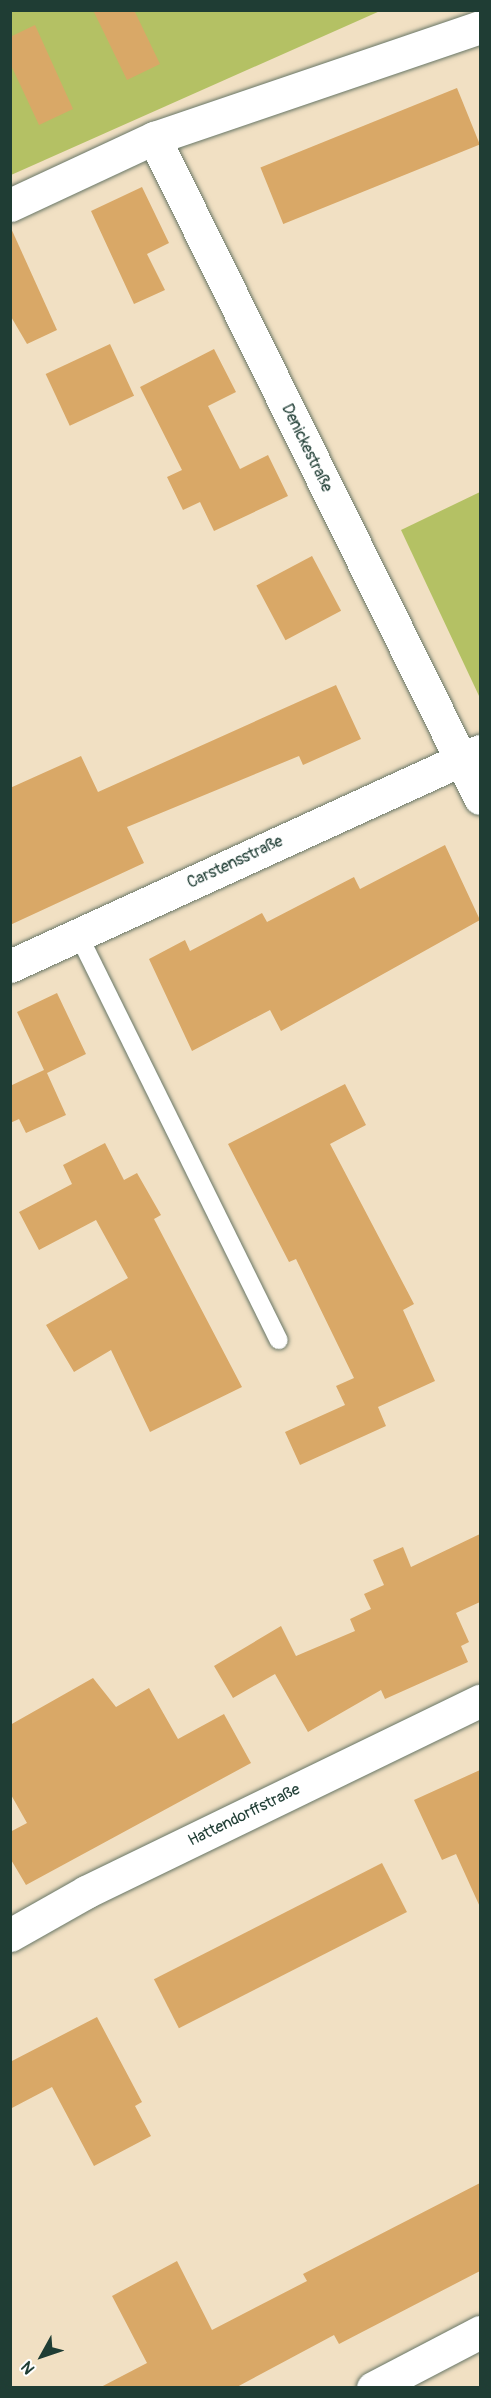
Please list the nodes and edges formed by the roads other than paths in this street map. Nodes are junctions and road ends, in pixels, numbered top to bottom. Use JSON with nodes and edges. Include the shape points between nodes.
{"nodes":[{"id":1,"x":480,"y":27,"type":"edge"},
{"id":2,"x":154,"y":138,"type":"junction"},
{"id":3,"x":10,"y":205,"type":"edge"},
{"id":4,"x":470,"y":755,"type":"edge"},
{"id":5,"x":480,"y":798,"type":"edge"},
{"id":6,"x":78,"y":934,"type":"junction"},
{"id":7,"x":10,"y":966,"type":"edge"},
{"id":8,"x":279,"y":1340,"type":"dead end"},
{"id":9,"x":480,"y":1701,"type":"edge"},
{"id":10,"x":10,"y":1935,"type":"edge"},
{"id":11,"x":480,"y":2332,"type":"edge"},
{"id":12,"x":374,"y":2388,"type":"edge"}],
"edges":[{"from":1,"to":2,"type":"street"},
{"from":2,"to":3,"type":"street"},
{"from":2,"to":4,"type":"street","name":"Denickestraße"},
{"from":4,"to":5,"type":"street"},
{"from":4,"to":6,"type":"street","name":"Carstensstraße"},
{"from":6,"to":7,"type":"street","name":"Carstensstraße"},
{"from":6,"to":8,"type":"lane"},
{"from":9,"to":10,"type":"street","name":"Hattendorffstraße","via":[[86,1892]]},
{"from":11,"to":12,"type":"street"}]}
